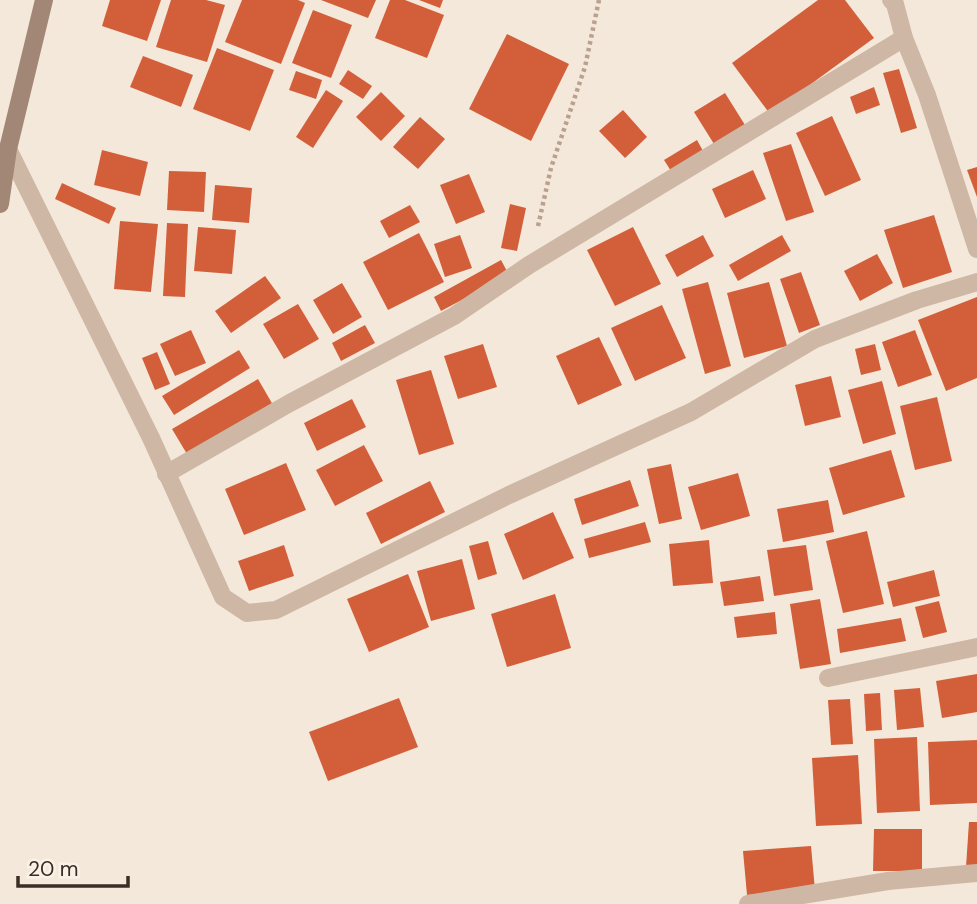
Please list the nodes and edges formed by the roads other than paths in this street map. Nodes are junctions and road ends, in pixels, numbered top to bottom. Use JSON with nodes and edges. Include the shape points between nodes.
{"nodes":[{"id":1,"x":44,"y":0,"type":"edge"},
{"id":2,"x":898,"y":1,"type":"edge"},
{"id":3,"x":904,"y":38,"type":"junction"},
{"id":4,"x":8,"y":149,"type":"junction"},
{"id":5,"x":0,"y":204,"type":"edge"},
{"id":6,"x":977,"y":249,"type":"edge"},
{"id":7,"x":977,"y":282,"type":"edge"},
{"id":8,"x":166,"y":474,"type":"junction"},
{"id":9,"x":977,"y":647,"type":"edge"},
{"id":10,"x":828,"y":678,"type":"dead end"},
{"id":11,"x":977,"y":873,"type":"edge"},
{"id":12,"x":748,"y":904,"type":"edge"}],
"edges":[{"from":1,"to":4,"type":"street"},
{"from":2,"to":3,"type":"street"},
{"from":3,"to":6,"type":"street"},
{"from":3,"to":8,"type":"street","via":[[529,265],[454,316]]},
{"from":4,"to":5,"type":"street"},
{"from":4,"to":8,"type":"street"},
{"from":7,"to":8,"type":"street","via":[[815,339],[691,412],[276,610],[247,613],[223,597]]},
{"from":9,"to":10,"type":"street"},
{"from":11,"to":12,"type":"street","via":[[888,881]]}]}
